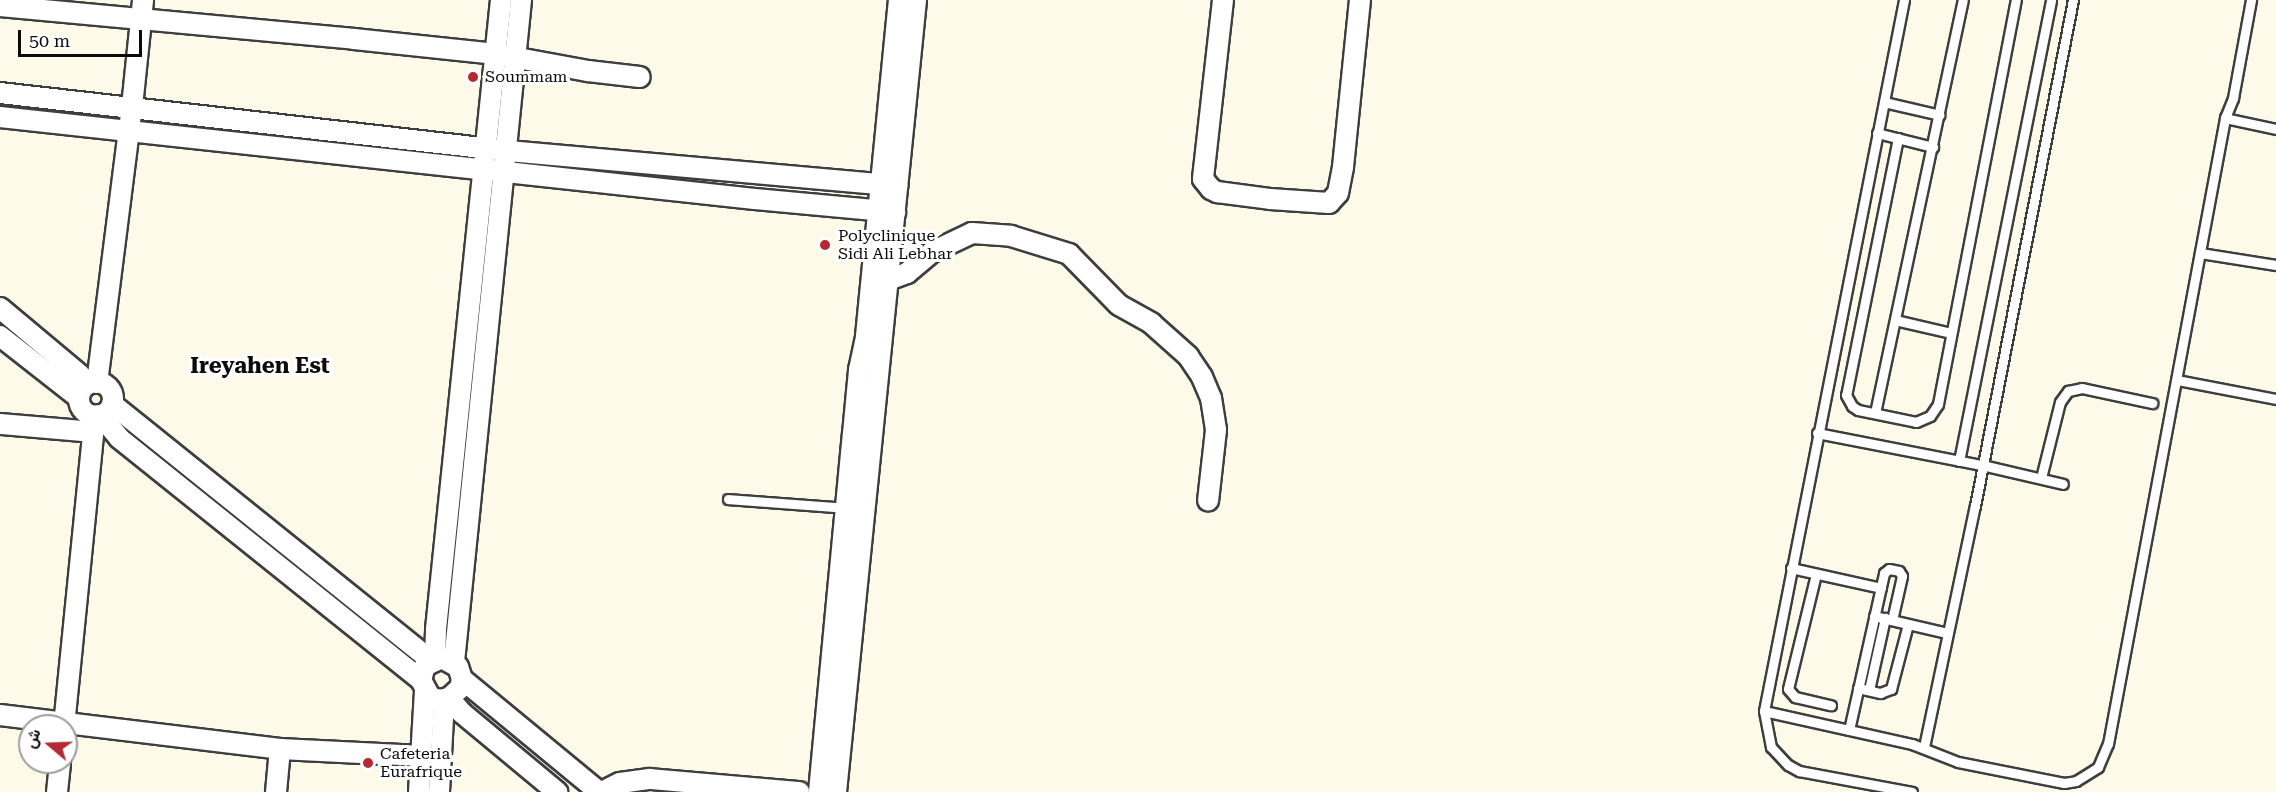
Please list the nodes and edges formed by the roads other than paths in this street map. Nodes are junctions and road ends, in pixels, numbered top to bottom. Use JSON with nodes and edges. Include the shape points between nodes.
{"nodes":[{"id":1,"x":501,"y":0,"type":"edge"},
{"id":2,"x":521,"y":0,"type":"edge"},
{"id":3,"x":899,"y":0,"type":"edge"},
{"id":4,"x":916,"y":0,"type":"edge"},
{"id":5,"x":1223,"y":0,"type":"edge"},
{"id":6,"x":1360,"y":0,"type":"edge"},
{"id":7,"x":1904,"y":0,"type":"edge"},
{"id":8,"x":1963,"y":0,"type":"edge"},
{"id":9,"x":2016,"y":0,"type":"edge"},
{"id":10,"x":2051,"y":0,"type":"edge"},
{"id":11,"x":2073,"y":0,"type":"edge"},
{"id":12,"x":2251,"y":0,"type":"edge"},
{"id":13,"x":0,"y":6,"type":"edge"},
{"id":14,"x":142,"y":10,"type":"edge"},
{"id":15,"x":496,"y":54,"type":"junction"},
{"id":16,"x":516,"y":58,"type":"junction"},
{"id":17,"x":640,"y":77,"type":"dead end"},
{"id":18,"x":0,"y":93,"type":"edge"},
{"id":19,"x":1884,"y":102,"type":"junction"},
{"id":20,"x":132,"y":107,"type":"junction"},
{"id":21,"x":1940,"y":115,"type":"junction"},
{"id":22,"x":0,"y":117,"type":"edge"},
{"id":23,"x":2226,"y":118,"type":"junction"},
{"id":24,"x":2276,"y":129,"type":"edge"},
{"id":25,"x":130,"y":131,"type":"junction"},
{"id":26,"x":1877,"y":133,"type":"junction"},
{"id":27,"x":1898,"y":138,"type":"junction"},
{"id":28,"x":1933,"y":147,"type":"junction"},
{"id":29,"x":487,"y":149,"type":"junction"},
{"id":30,"x":508,"y":151,"type":"junction"},
{"id":31,"x":485,"y":169,"type":"junction"},
{"id":32,"x":506,"y":172,"type":"junction"},
{"id":33,"x":888,"y":185,"type":"junction"},
{"id":34,"x":886,"y":211,"type":"junction"},
{"id":35,"x":2200,"y":253,"type":"junction"},
{"id":36,"x":2276,"y":265,"type":"edge"},
{"id":37,"x":888,"y":280,"type":"junction"},
{"id":38,"x":0,"y":308,"type":"edge"},
{"id":39,"x":1895,"y":320,"type":"junction"},
{"id":40,"x":1951,"y":333,"type":"junction"},
{"id":41,"x":0,"y":336,"type":"edge"},
{"id":42,"x":1830,"y":371,"type":"junction"},
{"id":43,"x":1848,"y":375,"type":"junction"},
{"id":44,"x":2177,"y":380,"type":"junction"},
{"id":45,"x":88,"y":389,"type":"junction"},
{"id":46,"x":2276,"y":399,"type":"edge"},
{"id":47,"x":2152,"y":403,"type":"dead end"},
{"id":48,"x":1875,"y":413,"type":"junction"},
{"id":49,"x":100,"y":417,"type":"junction"},
{"id":50,"x":0,"y":424,"type":"edge"},
{"id":51,"x":1817,"y":433,"type":"junction"},
{"id":52,"x":1959,"y":461,"type":"junction"},
{"id":53,"x":1982,"y":465,"type":"junction"},
{"id":54,"x":2041,"y":478,"type":"junction"},
{"id":55,"x":2063,"y":483,"type":"dead end"},
{"id":56,"x":728,"y":499,"type":"dead end"},
{"id":57,"x":1208,"y":501,"type":"dead end"},
{"id":58,"x":847,"y":508,"type":"junction"},
{"id":59,"x":1791,"y":568,"type":"junction"},
{"id":60,"x":1816,"y":574,"type":"junction"},
{"id":61,"x":1881,"y":588,"type":"junction"},
{"id":62,"x":1874,"y":616,"type":"junction"},
{"id":63,"x":1888,"y":619,"type":"junction"},
{"id":64,"x":1908,"y":624,"type":"junction"},
{"id":65,"x":1947,"y":633,"type":"junction"},
{"id":66,"x":446,"y":665,"type":"junction"},
{"id":67,"x":423,"y":686,"type":"junction"},
{"id":68,"x":1858,"y":688,"type":"junction"},
{"id":69,"x":1869,"y":690,"type":"junction"},
{"id":70,"x":447,"y":699,"type":"junction"},
{"id":71,"x":1832,"y":705,"type":"dead end"},
{"id":72,"x":1764,"y":711,"type":"junction"},
{"id":73,"x":65,"y":714,"type":"edge"},
{"id":74,"x":0,"y":715,"type":"edge"},
{"id":75,"x":18,"y":717,"type":"edge"},
{"id":76,"x":78,"y":725,"type":"edge"},
{"id":77,"x":1849,"y":730,"type":"junction"},
{"id":78,"x":1923,"y":747,"type":"junction"},
{"id":79,"x":280,"y":749,"type":"junction"},
{"id":80,"x":423,"y":756,"type":"junction"},
{"id":81,"x":59,"y":774,"type":"edge"},
{"id":82,"x":57,"y":792,"type":"edge"},
{"id":83,"x":276,"y":792,"type":"edge"},
{"id":84,"x":419,"y":792,"type":"edge"},
{"id":85,"x":439,"y":792,"type":"edge"},
{"id":86,"x":557,"y":792,"type":"edge"},
{"id":87,"x":601,"y":792,"type":"edge"},
{"id":88,"x":799,"y":792,"type":"edge"},
{"id":89,"x":819,"y":792,"type":"edge"},
{"id":90,"x":836,"y":792,"type":"edge"},
{"id":91,"x":1912,"y":792,"type":"edge"}],
"edges":[{"from":1,"to":15,"type":"street"},
{"from":2,"to":16,"type":"street"},
{"from":3,"to":33,"type":"street"},
{"from":4,"to":33,"type":"street"},
{"from":5,"to":6,"type":"street","via":[[1203,179],[1217,192],[1329,203],[1338,193],[1343,167]]},
{"from":7,"to":19,"type":"lane"},
{"from":8,"to":21,"type":"lane"},
{"from":9,"to":40,"type":"lane"},
{"from":10,"to":52,"type":"lane"},
{"from":11,"to":53,"type":"lane"},
{"from":12,"to":23,"type":"lane"},
{"from":13,"to":14,"type":"street"},
{"from":14,"to":15,"type":"street"},
{"from":14,"to":20,"type":"street"},
{"from":15,"to":16,"type":"street"},
{"from":15,"to":29,"type":"street"},
{"from":16,"to":17,"type":"street"},
{"from":16,"to":30,"type":"street"},
{"from":18,"to":20,"type":"street"},
{"from":19,"to":21,"type":"lane"},
{"from":19,"to":26,"type":"lane"},
{"from":20,"to":25,"type":"street"},
{"from":20,"to":29,"type":"street"},
{"from":21,"to":28,"type":"lane"},
{"from":22,"to":25,"type":"street"},
{"from":23,"to":24,"type":"lane"},
{"from":23,"to":35,"type":"lane"},
{"from":25,"to":31,"type":"street"},
{"from":25,"to":45,"type":"street"},
{"from":26,"to":27,"type":"lane"},
{"from":26,"to":42,"type":"lane"},
{"from":27,"to":28,"type":"lane"},
{"from":27,"to":43,"type":"lane"},
{"from":28,"to":39,"type":"lane"},
{"from":29,"to":30,"type":"street"},
{"from":29,"to":31,"type":"street"},
{"from":30,"to":32,"type":"street"},
{"from":30,"to":33,"type":"street"},
{"from":31,"to":32,"type":"street"},
{"from":31,"to":66,"type":"street","via":[[436,629]]},
{"from":32,"to":34,"type":"street"},
{"from":32,"to":66,"type":"street"},
{"from":33,"to":34,"type":"street"},
{"from":34,"to":37,"type":"street"},
{"from":34,"to":58,"type":"street"},
{"from":35,"to":36,"type":"lane"},
{"from":35,"to":44,"type":"lane"},
{"from":37,"to":57,"type":"street","via":[[907,273],[932,252],[972,233],[1011,236],[1070,254],[1119,305],[1151,323],[1188,356],[1202,377],[1211,398],[1216,430]]},
{"from":37,"to":90,"type":"street"},
{"from":38,"to":45,"type":"street","via":[[80,375]]},
{"from":39,"to":40,"type":"lane"},
{"from":39,"to":48,"type":"lane"},
{"from":40,"to":48,"type":"lane","via":[[1938,404],[1930,416],[1916,422]]},
{"from":41,"to":45,"type":"street"},
{"from":42,"to":43,"type":"lane"},
{"from":42,"to":51,"type":"lane"},
{"from":43,"to":48,"type":"lane","via":[[1848,401],[1858,410]]},
{"from":44,"to":46,"type":"lane"},
{"from":44,"to":78,"type":"lane","via":[[2108,744],[2098,767],[2088,776],[2064,783],[1948,760]]},
{"from":45,"to":49,"type":"street","via":[[81,408]]},
{"from":45,"to":49,"type":"street","via":[[108,388]]},
{"from":47,"to":54,"type":"lane","via":[[2082,387],[2068,390],[2060,402]]},
{"from":49,"to":50,"type":"street"},
{"from":49,"to":66,"type":"street"},
{"from":49,"to":67,"type":"street","via":[[119,438]]},
{"from":49,"to":73,"type":"street"},
{"from":51,"to":52,"type":"lane"},
{"from":51,"to":59,"type":"lane"},
{"from":52,"to":53,"type":"lane"},
{"from":53,"to":54,"type":"lane"},
{"from":53,"to":65,"type":"lane"},
{"from":54,"to":55,"type":"lane"},
{"from":56,"to":58,"type":"lane"},
{"from":58,"to":89,"type":"street"},
{"from":59,"to":60,"type":"lane"},
{"from":59,"to":72,"type":"lane"},
{"from":60,"to":61,"type":"lane"},
{"from":60,"to":71,"type":"lane","via":[[1788,689],[1795,697]]},
{"from":61,"to":62,"type":"lane"},
{"from":61,"to":63,"type":"lane","via":[[1886,570],[1901,573]]},
{"from":62,"to":63,"type":"lane"},
{"from":62,"to":68,"type":"lane"},
{"from":63,"to":64,"type":"lane"},
{"from":63,"to":69,"type":"lane"},
{"from":64,"to":65,"type":"lane"},
{"from":64,"to":69,"type":"lane","via":[[1891,689],[1884,693]]},
{"from":65,"to":78,"type":"lane"},
{"from":66,"to":67,"type":"street","via":[[425,666]]},
{"from":66,"to":70,"type":"street","via":[[460,688]]},
{"from":66,"to":87,"type":"street"},
{"from":67,"to":70,"type":"street","via":[[430,697]]},
{"from":67,"to":80,"type":"street"},
{"from":68,"to":69,"type":"lane"},
{"from":68,"to":77,"type":"lane"},
{"from":70,"to":85,"type":"street"},
{"from":70,"to":86,"type":"street"},
{"from":72,"to":77,"type":"lane"},
{"from":72,"to":91,"type":"lane","via":[[1771,747],[1798,771]]},
{"from":74,"to":75,"type":"street"},
{"from":76,"to":79,"type":"street"},
{"from":77,"to":78,"type":"lane"},
{"from":79,"to":80,"type":"street"},
{"from":79,"to":83,"type":"street"},
{"from":80,"to":84,"type":"street"},
{"from":81,"to":82,"type":"street"},
{"from":87,"to":88,"type":"street","via":[[620,783],[650,779]]}]}
